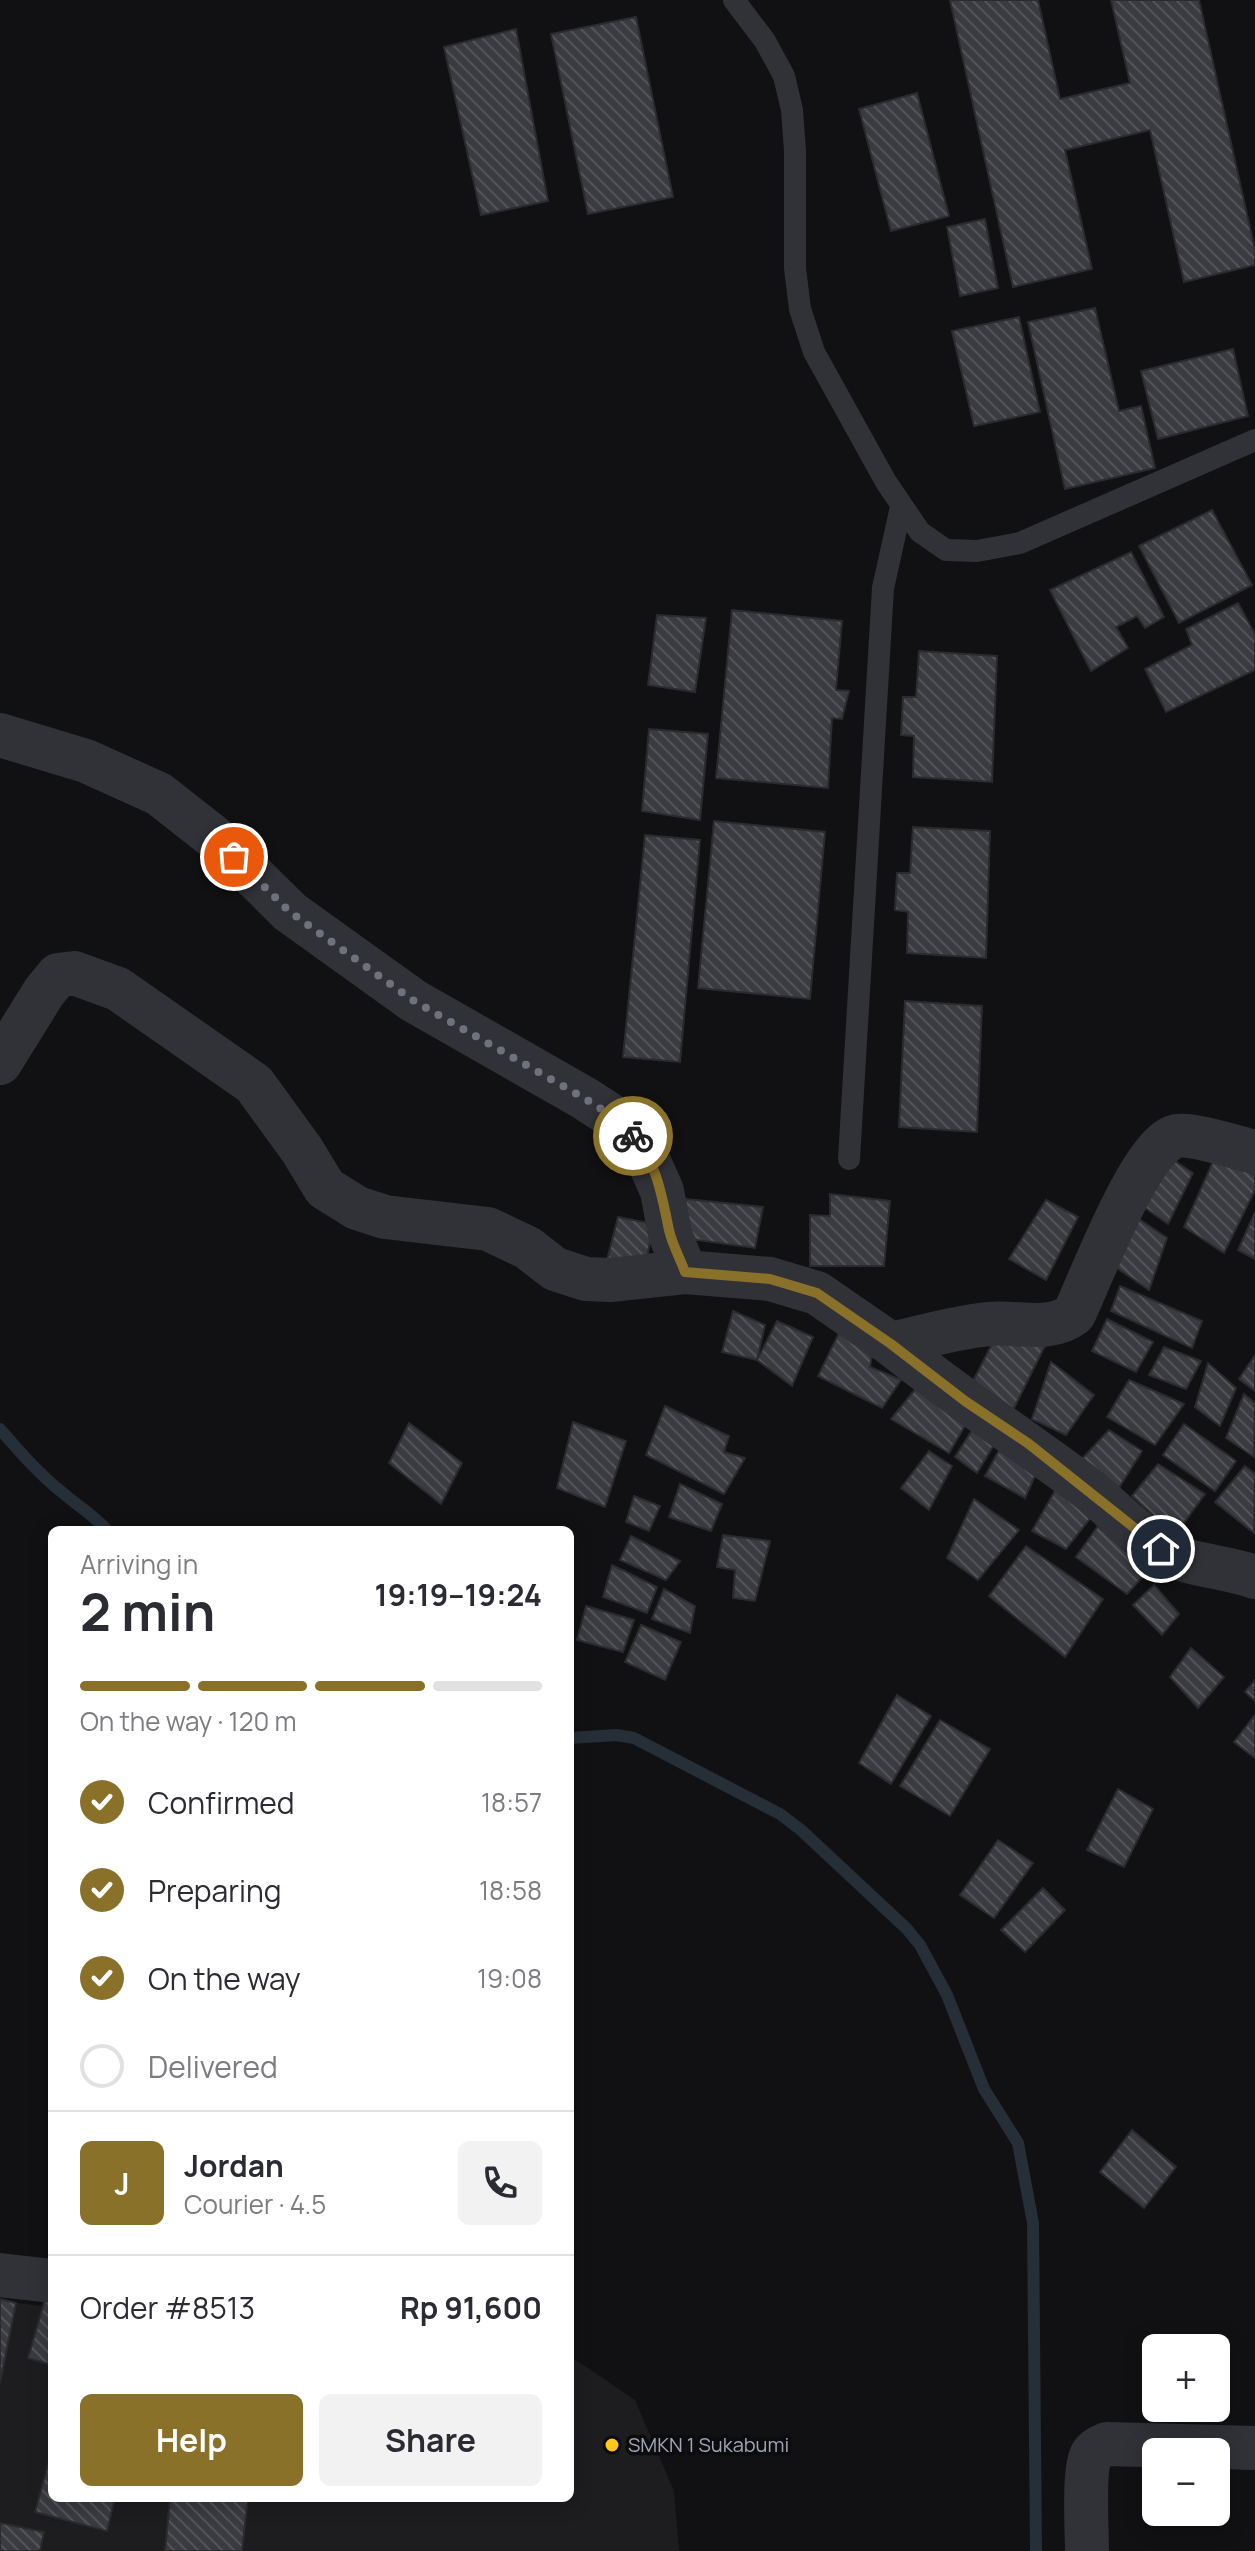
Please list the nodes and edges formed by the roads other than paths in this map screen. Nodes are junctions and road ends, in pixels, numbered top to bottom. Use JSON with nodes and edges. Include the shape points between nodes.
{"nodes":[{"id":1,"x":734,"y":0,"type":"edge"},
{"id":2,"x":1255,"y":440,"type":"edge"},
{"id":3,"x":901,"y":507,"type":"junction"},
{"id":4,"x":0,"y":735,"type":"edge"},
{"id":5,"x":0,"y":1063,"type":"edge"},
{"id":6,"x":1255,"y":1152,"type":"edge"},
{"id":7,"x":849,"y":1159,"type":"dead end"},
{"id":8,"x":685,"y":1272,"type":"junction"},
{"id":9,"x":891,"y":1344,"type":"junction"},
{"id":10,"x":1255,"y":1577,"type":"edge"},
{"id":11,"x":0,"y":2275,"type":"edge"},
{"id":12,"x":48,"y":2281,"type":"edge"},
{"id":13,"x":1255,"y":2448,"type":"edge"},
{"id":14,"x":1087,"y":2551,"type":"edge"}],
"edges":[{"from":1,"to":3,"type":"lane","via":[[784,76],[792,110],[795,268],[800,309],[814,352]]},
{"from":2,"to":3,"type":"lane","via":[[1020,543],[946,550],[920,532]]},
{"from":3,"to":7,"type":"lane","via":[[883,588]]},
{"from":4,"to":8,"type":"street","via":[[86,761],[159,794],[215,838],[290,912],[401,992],[618,1120],[642,1146],[662,1191],[670,1234]]},
{"from":5,"to":8,"type":"street","via":[[44,992],[58,975],[74,973],[118,989],[254,1084],[325,1188],[357,1208],[385,1217],[488,1229],[528,1248],[555,1269],[586,1279]]},
{"from":6,"to":9,"type":"street","via":[[1187,1136],[1175,1136],[1156,1148],[1140,1171],[1074,1314],[1063,1322],[989,1324]]},
{"from":8,"to":9,"type":"street","via":[[799,1286]]},
{"from":9,"to":10,"type":"street","via":[[1161,1549]]},
{"from":11,"to":12,"type":"street"},
{"from":13,"to":14,"type":"street","via":[[1098,2448],[1088,2469]]}]}
